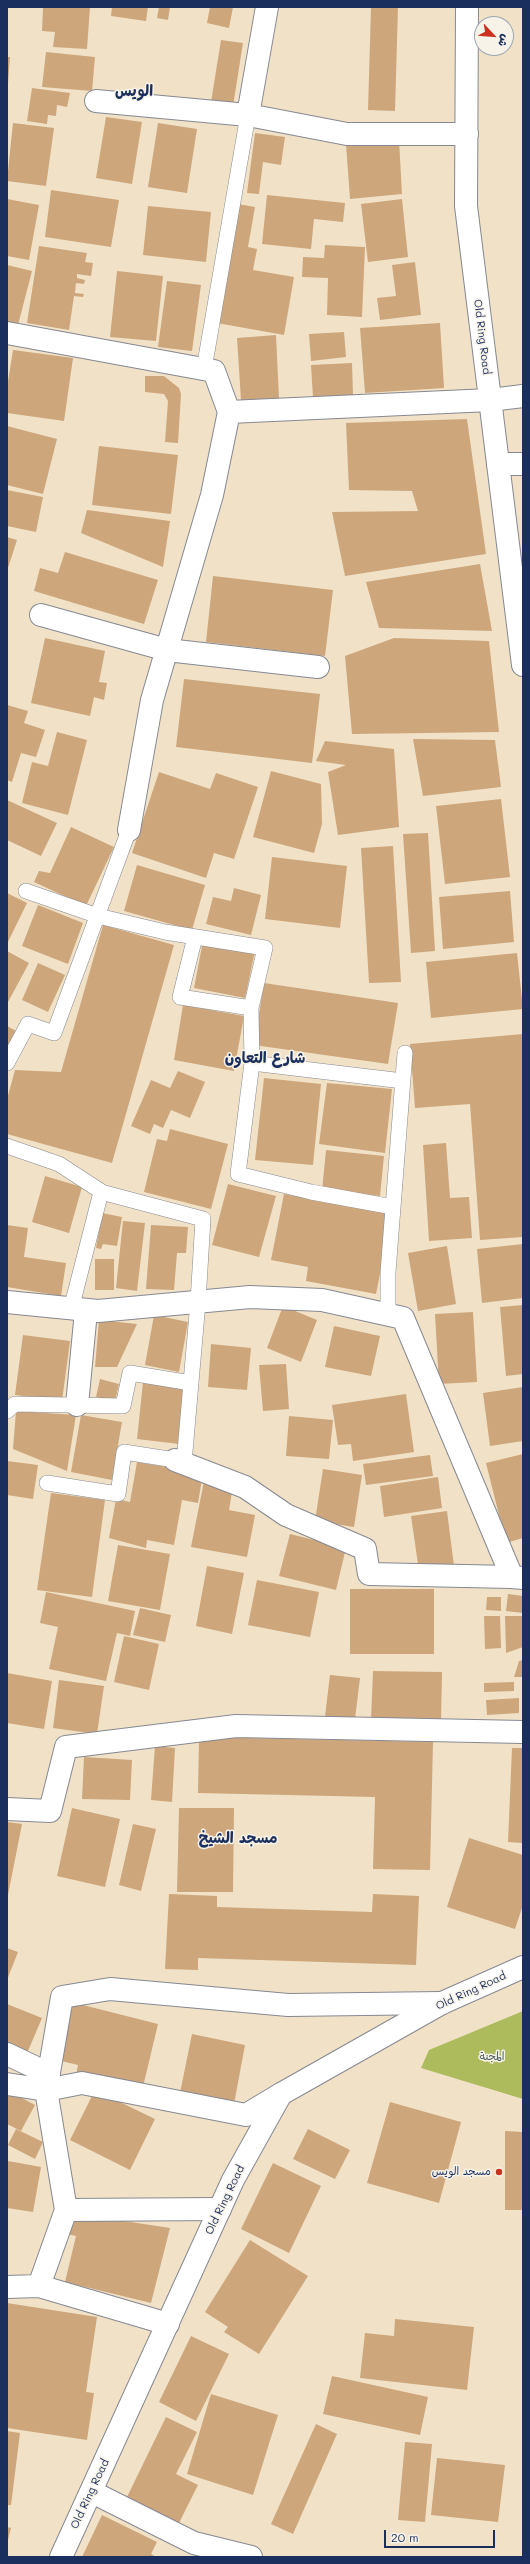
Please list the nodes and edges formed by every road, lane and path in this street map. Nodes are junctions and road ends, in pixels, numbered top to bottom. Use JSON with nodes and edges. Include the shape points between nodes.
{"nodes":[{"id":1,"x":267,"y":7,"type":"edge"},
{"id":2,"x":467,"y":7,"type":"edge"},
{"id":3,"x":96,"y":102,"type":"dead end"},
{"id":4,"x":248,"y":116,"type":"junction"},
{"id":5,"x":467,"y":134,"type":"junction"},
{"id":6,"x":7,"y":333,"type":"edge"},
{"id":7,"x":204,"y":369,"type":"junction"},
{"id":8,"x":523,"y":396,"type":"edge"},
{"id":9,"x":490,"y":400,"type":"junction"},
{"id":10,"x":229,"y":412,"type":"junction"},
{"id":11,"x":498,"y":464,"type":"junction"},
{"id":12,"x":523,"y":464,"type":"edge"},
{"id":13,"x":41,"y":615,"type":"dead end"},
{"id":14,"x":167,"y":650,"type":"junction"},
{"id":15,"x":523,"y":665,"type":"edge"},
{"id":16,"x":318,"y":667,"type":"dead end"},
{"id":17,"x":129,"y":830,"type":"joint"},
{"id":18,"x":26,"y":891,"type":"dead end"},
{"id":19,"x":98,"y":916,"type":"junction"},
{"id":20,"x":195,"y":937,"type":"junction"},
{"id":21,"x":251,"y":1008,"type":"junction"},
{"id":22,"x":406,"y":1053,"type":"dead end"},
{"id":23,"x":7,"y":1063,"type":"edge"},
{"id":24,"x":252,"y":1063,"type":"junction"},
{"id":25,"x":403,"y":1081,"type":"junction"},
{"id":26,"x":7,"y":1146,"type":"edge"},
{"id":27,"x":102,"y":1192,"type":"junction"},
{"id":28,"x":393,"y":1207,"type":"junction"},
{"id":29,"x":7,"y":1302,"type":"edge"},
{"id":30,"x":198,"y":1302,"type":"junction"},
{"id":31,"x":79,"y":1310,"type":"junction"},
{"id":32,"x":388,"y":1315,"type":"junction"},
{"id":33,"x":191,"y":1383,"type":"junction"},
{"id":34,"x":77,"y":1405,"type":"junction"},
{"id":35,"x":7,"y":1411,"type":"edge"},
{"id":36,"x":180,"y":1461,"type":"junction"},
{"id":37,"x":48,"y":1482,"type":"dead end"},
{"id":38,"x":517,"y":1578,"type":"edge"},
{"id":39,"x":523,"y":1732,"type":"edge"},
{"id":40,"x":7,"y":1809,"type":"edge"},
{"id":41,"x":523,"y":1967,"type":"edge"},
{"id":42,"x":442,"y":2002,"type":"junction"},
{"id":43,"x":7,"y":2054,"type":"edge"},
{"id":44,"x":48,"y":2082,"type":"junction"},
{"id":45,"x":7,"y":2084,"type":"edge"},
{"id":46,"x":281,"y":2094,"type":"junction"},
{"id":47,"x":220,"y":2209,"type":"junction"},
{"id":48,"x":66,"y":2210,"type":"junction"},
{"id":49,"x":39,"y":2286,"type":"junction"},
{"id":50,"x":7,"y":2287,"type":"edge"},
{"id":51,"x":168,"y":2324,"type":"junction"},
{"id":52,"x":92,"y":2492,"type":"junction"},
{"id":53,"x":61,"y":2557,"type":"edge"},
{"id":54,"x":251,"y":2557,"type":"edge"}],
"edges":[{"from":1,"to":4,"type":"street"},
{"from":2,"to":5,"type":"street","name":"Old Ring Road"},
{"from":3,"to":4,"type":"street"},
{"from":4,"to":5,"type":"street","via":[[347,134]]},
{"from":4,"to":7,"type":"lane"},
{"from":5,"to":9,"type":"street","name":"Old Ring Road","via":[[466,206]]},
{"from":6,"to":7,"type":"street"},
{"from":7,"to":10,"type":"street","via":[[214,371]]},
{"from":8,"to":9,"type":"street"},
{"from":9,"to":10,"type":"street"},
{"from":9,"to":11,"type":"street","name":"Old Ring Road"},
{"from":10,"to":14,"type":"street","via":[[212,495]]},
{"from":11,"to":12,"type":"street"},
{"from":11,"to":15,"type":"street","name":"Old Ring Road"},
{"from":13,"to":14,"type":"street"},
{"from":14,"to":16,"type":"street"},
{"from":14,"to":17,"type":"street","via":[[152,700]]},
{"from":17,"to":19,"type":"lane"},
{"from":18,"to":19,"type":"lane"},
{"from":19,"to":20,"type":"lane"},
{"from":19,"to":23,"type":"lane","via":[[54,1033],[28,1024]]},
{"from":20,"to":21,"type":"lane","via":[[265,948]]},
{"from":20,"to":21,"type":"lane","via":[[180,997]]},
{"from":21,"to":24,"type":"lane"},
{"from":22,"to":25,"type":"lane"},
{"from":24,"to":25,"type":"lane"},
{"from":24,"to":28,"type":"lane","via":[[238,1174],[312,1192]]},
{"from":25,"to":28,"type":"lane"},
{"from":26,"to":27,"type":"lane","via":[[60,1164]]},
{"from":27,"to":30,"type":"lane","via":[[203,1219]]},
{"from":27,"to":31,"type":"lane"},
{"from":28,"to":32,"type":"lane"},
{"from":29,"to":31,"type":"street"},
{"from":30,"to":31,"type":"street"},
{"from":30,"to":32,"type":"street","via":[[250,1297],[322,1300]]},
{"from":30,"to":33,"type":"lane"},
{"from":31,"to":34,"type":"street"},
{"from":32,"to":38,"type":"street","via":[[403,1318]]},
{"from":33,"to":34,"type":"lane","via":[[130,1373],[124,1406]]},
{"from":33,"to":36,"type":"lane"},
{"from":34,"to":35,"type":"lane","via":[[15,1404]]},
{"from":36,"to":37,"type":"lane","via":[[124,1452],[118,1494]]},
{"from":36,"to":38,"type":"street","via":[[245,1488],[286,1515],[365,1549],[369,1574]]},
{"from":39,"to":40,"type":"street","via":[[236,1726],[66,1747],[50,1811]]},
{"from":41,"to":42,"type":"street","name":"Old Ring Road"},
{"from":42,"to":44,"type":"street","via":[[288,2005],[110,1990],[62,1997]]},
{"from":42,"to":46,"type":"street","name":"Old Ring Road"},
{"from":43,"to":44,"type":"street"},
{"from":44,"to":45,"type":"street"},
{"from":44,"to":46,"type":"street","via":[[82,2083],[246,2115]]},
{"from":44,"to":48,"type":"street"},
{"from":46,"to":47,"type":"street","name":"Old Ring Road","via":[[233,2180]]},
{"from":47,"to":48,"type":"street"},
{"from":47,"to":51,"type":"street","name":"Old Ring Road"},
{"from":48,"to":49,"type":"street"},
{"from":49,"to":50,"type":"street"},
{"from":49,"to":51,"type":"street"},
{"from":51,"to":52,"type":"street","name":"Old Ring Road"},
{"from":52,"to":53,"type":"street","name":"Old Ring Road"},
{"from":52,"to":54,"type":"street","via":[[194,2543]]}]}
